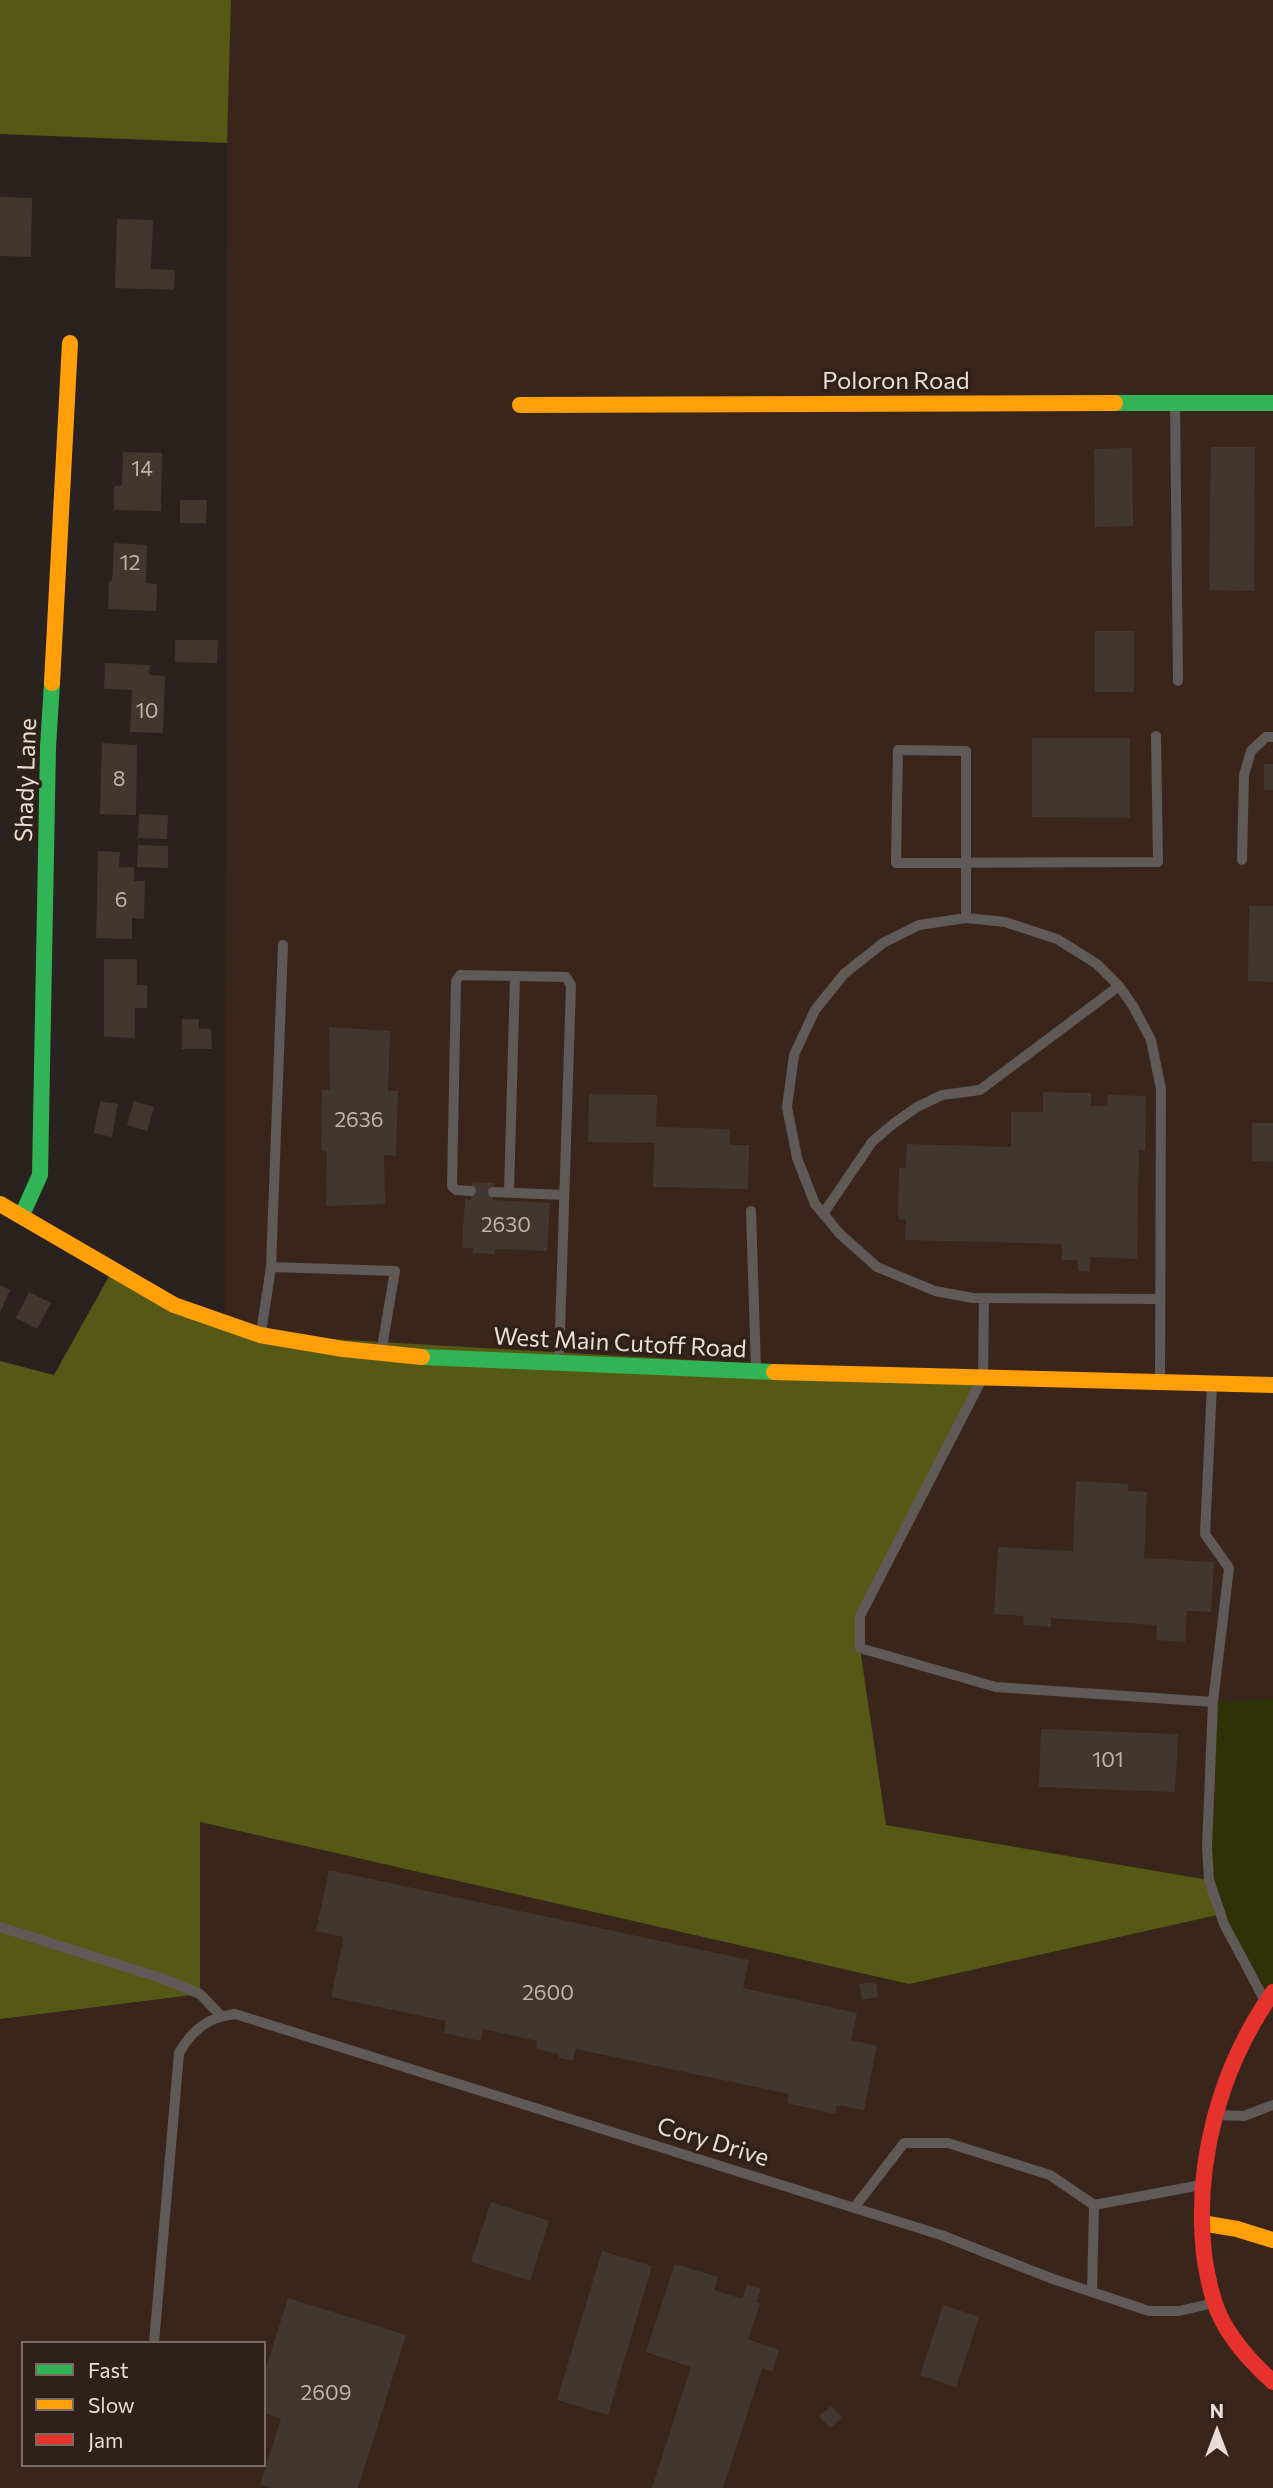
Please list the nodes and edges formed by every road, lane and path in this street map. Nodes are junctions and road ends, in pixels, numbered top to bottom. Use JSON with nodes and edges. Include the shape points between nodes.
{"nodes":[{"id":1,"x":69,"y":343,"type":"dead end"},
{"id":2,"x":1175,"y":404,"type":"junction"},
{"id":3,"x":1273,"y":404,"type":"edge"},
{"id":4,"x":520,"y":405,"type":"dead end"},
{"id":5,"x":1178,"y":681,"type":"dead end"},
{"id":6,"x":1156,"y":736,"type":"dead end"},
{"id":7,"x":1273,"y":737,"type":"edge"},
{"id":8,"x":1242,"y":860,"type":"dead end"},
{"id":9,"x":966,"y":863,"type":"junction"},
{"id":10,"x":966,"y":918,"type":"junction"},
{"id":11,"x":284,"y":945,"type":"dead end"},
{"id":12,"x":515,"y":976,"type":"junction"},
{"id":13,"x":1119,"y":986,"type":"junction"},
{"id":14,"x":471,"y":1191,"type":"dead end"},
{"id":15,"x":493,"y":1192,"type":"dead end"},
{"id":16,"x":509,"y":1192,"type":"junction"},
{"id":17,"x":564,"y":1195,"type":"junction"},
{"id":18,"x":0,"y":1204,"type":"edge"},
{"id":19,"x":751,"y":1211,"type":"dead end"},
{"id":20,"x":823,"y":1213,"type":"junction"},
{"id":21,"x":22,"y":1215,"type":"junction"},
{"id":22,"x":271,"y":1267,"type":"junction"},
{"id":23,"x":984,"y":1298,"type":"junction"},
{"id":24,"x":1160,"y":1299,"type":"junction"},
{"id":25,"x":260,"y":1335,"type":"junction"},
{"id":26,"x":381,"y":1353,"type":"junction"},
{"id":27,"x":559,"y":1364,"type":"junction"},
{"id":28,"x":756,"y":1372,"type":"junction"},
{"id":29,"x":983,"y":1377,"type":"junction"},
{"id":30,"x":1160,"y":1382,"type":"junction"},
{"id":31,"x":1212,"y":1383,"type":"junction"},
{"id":32,"x":1273,"y":1385,"type":"edge"},
{"id":33,"x":1213,"y":1702,"type":"junction"},
{"id":34,"x":0,"y":1927,"type":"edge"},
{"id":35,"x":1269,"y":1997,"type":"edge"},
{"id":36,"x":220,"y":2016,"type":"junction"},
{"id":37,"x":1273,"y":2105,"type":"edge"},
{"id":38,"x":1217,"y":2115,"type":"junction"},
{"id":39,"x":1202,"y":2185,"type":"junction"},
{"id":40,"x":1094,"y":2205,"type":"junction"},
{"id":41,"x":854,"y":2208,"type":"junction"},
{"id":42,"x":1202,"y":2223,"type":"junction"},
{"id":43,"x":1273,"y":2240,"type":"edge"},
{"id":44,"x":1093,"y":2292,"type":"junction"},
{"id":45,"x":1214,"y":2303,"type":"junction"},
{"id":46,"x":154,"y":2341,"type":"edge"},
{"id":47,"x":1273,"y":2382,"type":"edge"}],
"edges":[{"from":1,"to":21,"type":"street","name":"Shady Lane","via":[[48,747],[40,1175]]},
{"from":2,"to":3,"type":"street","name":"Poloron Road"},
{"from":2,"to":4,"type":"street","name":"Poloron Road"},
{"from":2,"to":5,"type":"lane"},
{"from":6,"to":9,"type":"lane","via":[[1158,862]]},
{"from":7,"to":8,"type":"lane","via":[[1266,737],[1251,751],[1244,775]]},
{"from":9,"to":9,"type":"lane","via":[[966,751],[898,750],[896,863]]},
{"from":9,"to":10,"type":"lane"},
{"from":10,"to":13,"type":"lane","via":[[1005,922],[1057,939],[1097,964]]},
{"from":10,"to":20,"type":"lane","via":[[919,925],[883,943],[844,974],[815,1010],[793,1055],[787,1107],[797,1158]]},
{"from":11,"to":22,"type":"lane"},
{"from":12,"to":14,"type":"lane","via":[[460,975],[456,981],[452,1186]]},
{"from":12,"to":16,"type":"lane"},
{"from":12,"to":17,"type":"lane","via":[[566,978],[571,985]]},
{"from":13,"to":20,"type":"lane","via":[[980,1090],[942,1095],[893,1124],[872,1142]]},
{"from":13,"to":24,"type":"lane","via":[[1151,1041],[1161,1088]]},
{"from":15,"to":16,"type":"lane"},
{"from":16,"to":17,"type":"lane"},
{"from":17,"to":27,"type":"lane"},
{"from":18,"to":21,"type":"street","name":"West Main Cutoff Road"},
{"from":19,"to":28,"type":"lane"},
{"from":20,"to":23,"type":"lane","via":[[877,1267],[935,1291]]},
{"from":21,"to":25,"type":"street","name":"West Main Cutoff Road","via":[[174,1305]]},
{"from":22,"to":25,"type":"lane"},
{"from":22,"to":26,"type":"lane","via":[[395,1271]]},
{"from":23,"to":24,"type":"lane"},
{"from":23,"to":29,"type":"lane"},
{"from":24,"to":30,"type":"lane"},
{"from":25,"to":26,"type":"street","name":"West Main Cutoff Road"},
{"from":26,"to":27,"type":"street","name":"West Main Cutoff Road"},
{"from":27,"to":28,"type":"street","name":"West Main Cutoff Road"},
{"from":28,"to":29,"type":"street","name":"West Main Cutoff Road"},
{"from":29,"to":30,"type":"street","name":"West Main Cutoff Road"},
{"from":29,"to":33,"type":"lane","via":[[860,1616],[860,1648],[996,1687]]},
{"from":30,"to":31,"type":"street","name":"West Main Cutoff Road"},
{"from":31,"to":32,"type":"street","name":"West Main Cutoff Road"},
{"from":31,"to":33,"type":"lane","via":[[1205,1534],[1229,1568]]},
{"from":33,"to":35,"type":"lane","via":[[1209,1880],[1224,1924]]},
{"from":34,"to":36,"type":"lane","via":[[200,1994]]},
{"from":35,"to":38,"type":"street","via":[[1231,2071]]},
{"from":36,"to":41,"type":"lane","name":"Cory Drive","via":[[249,2018]]},
{"from":36,"to":46,"type":"lane","via":[[187,2039],[177,2063]]},
{"from":37,"to":38,"type":"lane","via":[[1244,2116]]},
{"from":38,"to":39,"type":"street"},
{"from":39,"to":40,"type":"lane"},
{"from":39,"to":42,"type":"street"},
{"from":40,"to":41,"type":"lane","via":[[1050,2175],[948,2143],[904,2143]]},
{"from":40,"to":44,"type":"lane"},
{"from":41,"to":44,"type":"lane","name":"Cory Drive"},
{"from":42,"to":43,"type":"street"},
{"from":42,"to":45,"type":"street"},
{"from":44,"to":45,"type":"lane","name":"Cory Drive","via":[[1163,2313]]},
{"from":45,"to":47,"type":"street","via":[[1248,2359]]}]}
